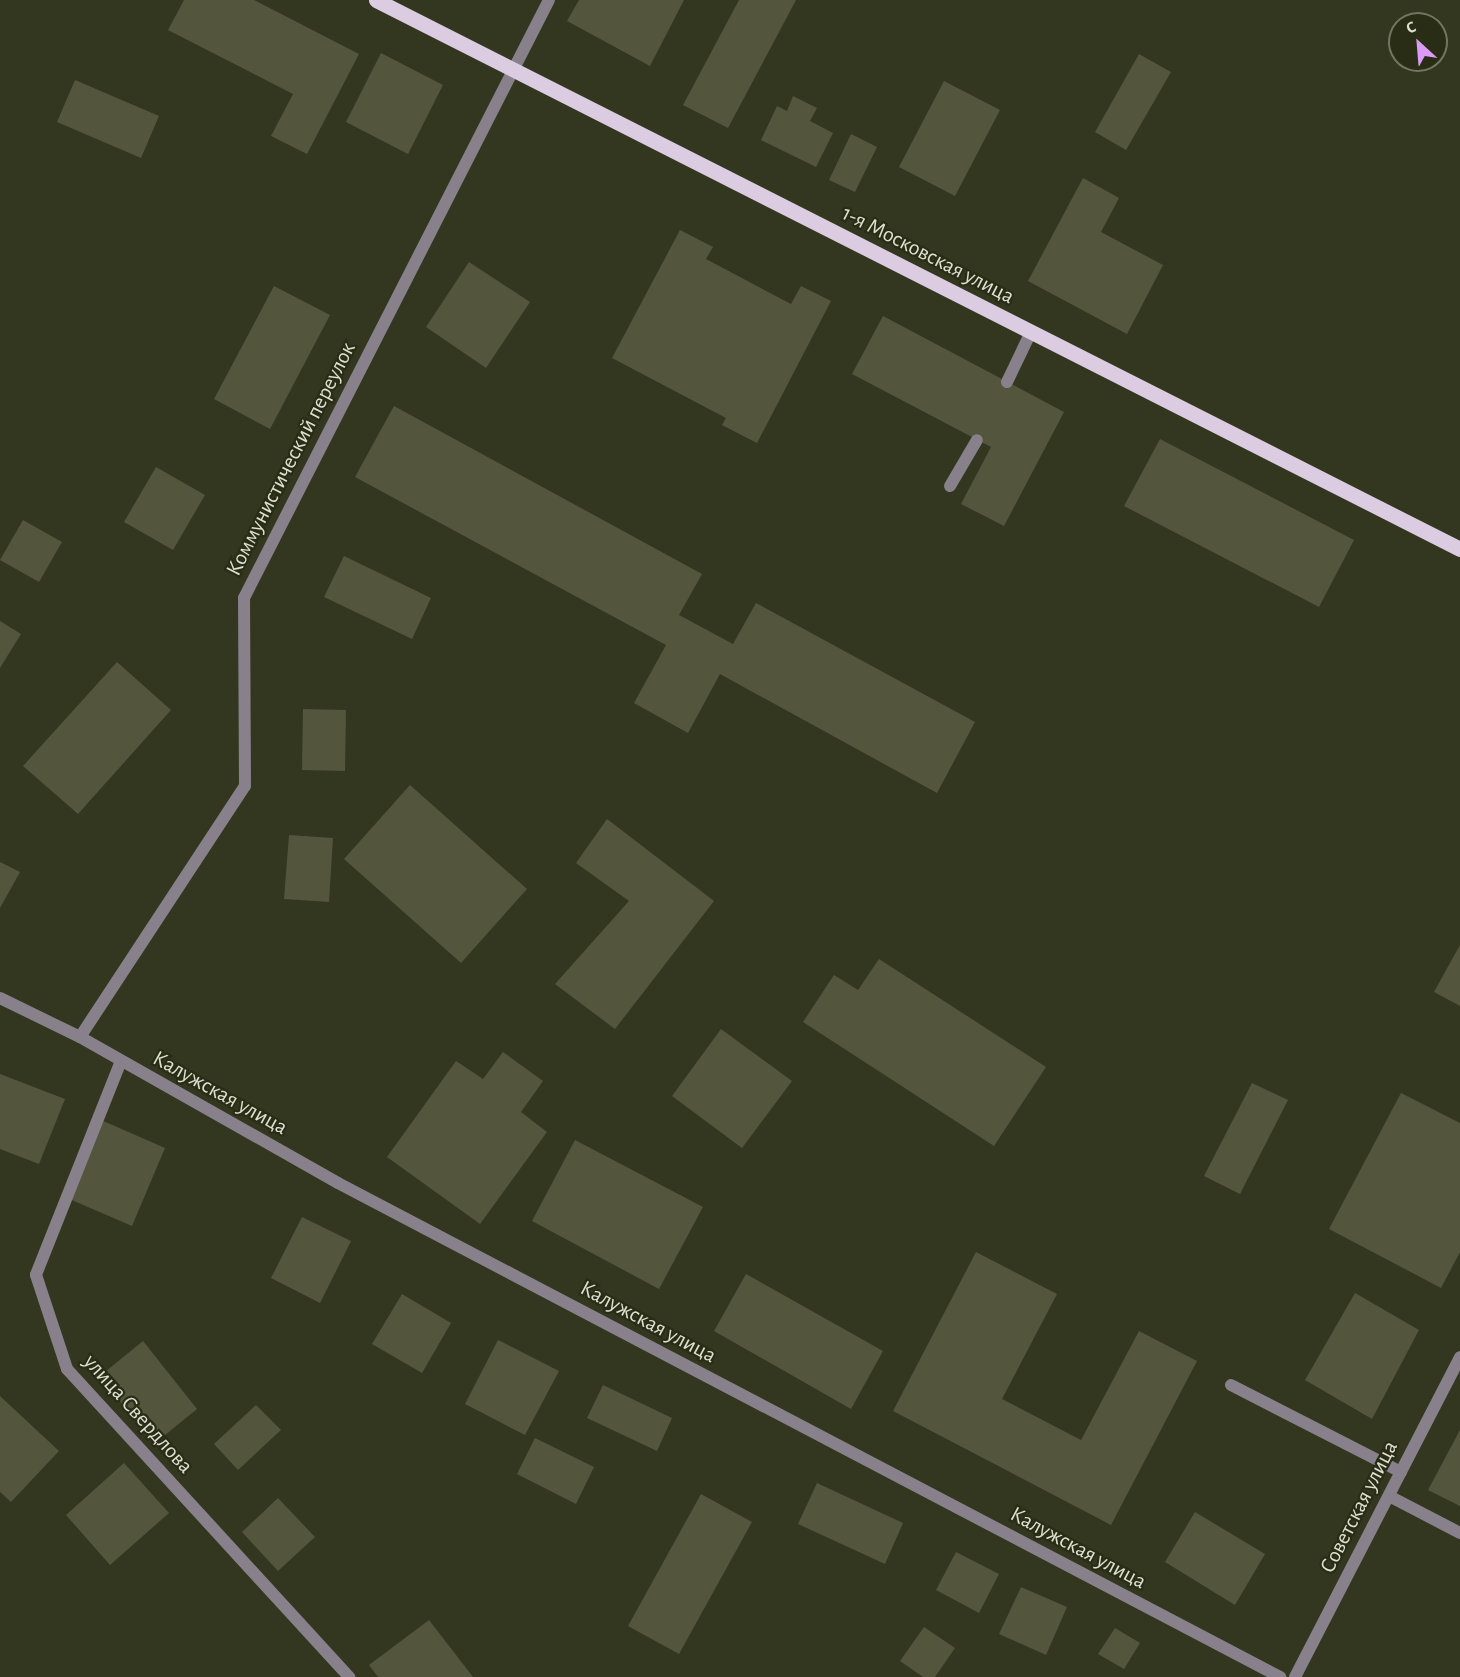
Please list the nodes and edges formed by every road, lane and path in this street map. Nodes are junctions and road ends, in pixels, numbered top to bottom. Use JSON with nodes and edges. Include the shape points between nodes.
{"nodes":[{"id":1,"x":376,"y":0,"type":"edge"},
{"id":2,"x":549,"y":0,"type":"edge"},
{"id":3,"x":513,"y":70,"type":"junction"},
{"id":4,"x":1031,"y":332,"type":"junction"},
{"id":5,"x":1007,"y":382,"type":"dead end"},
{"id":6,"x":977,"y":440,"type":"dead end"},
{"id":7,"x":950,"y":486,"type":"dead end"},
{"id":8,"x":1460,"y":549,"type":"edge"},
{"id":9,"x":0,"y":998,"type":"edge"},
{"id":10,"x":80,"y":1037,"type":"junction"},
{"id":11,"x":121,"y":1061,"type":"junction"},
{"id":12,"x":1460,"y":1357,"type":"edge"},
{"id":13,"x":1231,"y":1385,"type":"dead end"},
{"id":14,"x":1401,"y":1472,"type":"junction"},
{"id":15,"x":1389,"y":1496,"type":"junction"},
{"id":16,"x":1460,"y":1533,"type":"edge"},
{"id":17,"x":349,"y":1677,"type":"edge"},
{"id":18,"x":1280,"y":1677,"type":"edge"},
{"id":19,"x":1295,"y":1677,"type":"edge"}],
"edges":[{"from":1,"to":3,"type":"main road","name":"1-я Московская улица"},
{"from":2,"to":3,"type":"street","name":"Коммунистический переулок"},
{"from":3,"to":4,"type":"main road","name":"1-я Московская улица"},
{"from":3,"to":10,"type":"street","name":"Коммунистический переулок","via":[[244,598],[245,786]]},
{"from":4,"to":5,"type":"street"},
{"from":4,"to":8,"type":"main road","name":"1-я Московская улица"},
{"from":6,"to":7,"type":"street"},
{"from":9,"to":10,"type":"street","name":"Калужская улица"},
{"from":10,"to":11,"type":"street","name":"Калужская улица"},
{"from":11,"to":17,"type":"street","name":"улица Свердлова","via":[[36,1275],[67,1369]]},
{"from":11,"to":18,"type":"street","name":"Калужская улица","via":[[338,1183]]},
{"from":12,"to":14,"type":"street","name":"Советская улица"},
{"from":13,"to":14,"type":"street"},
{"from":14,"to":15,"type":"street","name":"Советская улица"},
{"from":15,"to":16,"type":"street"},
{"from":15,"to":19,"type":"street","name":"Советская улица"}]}
